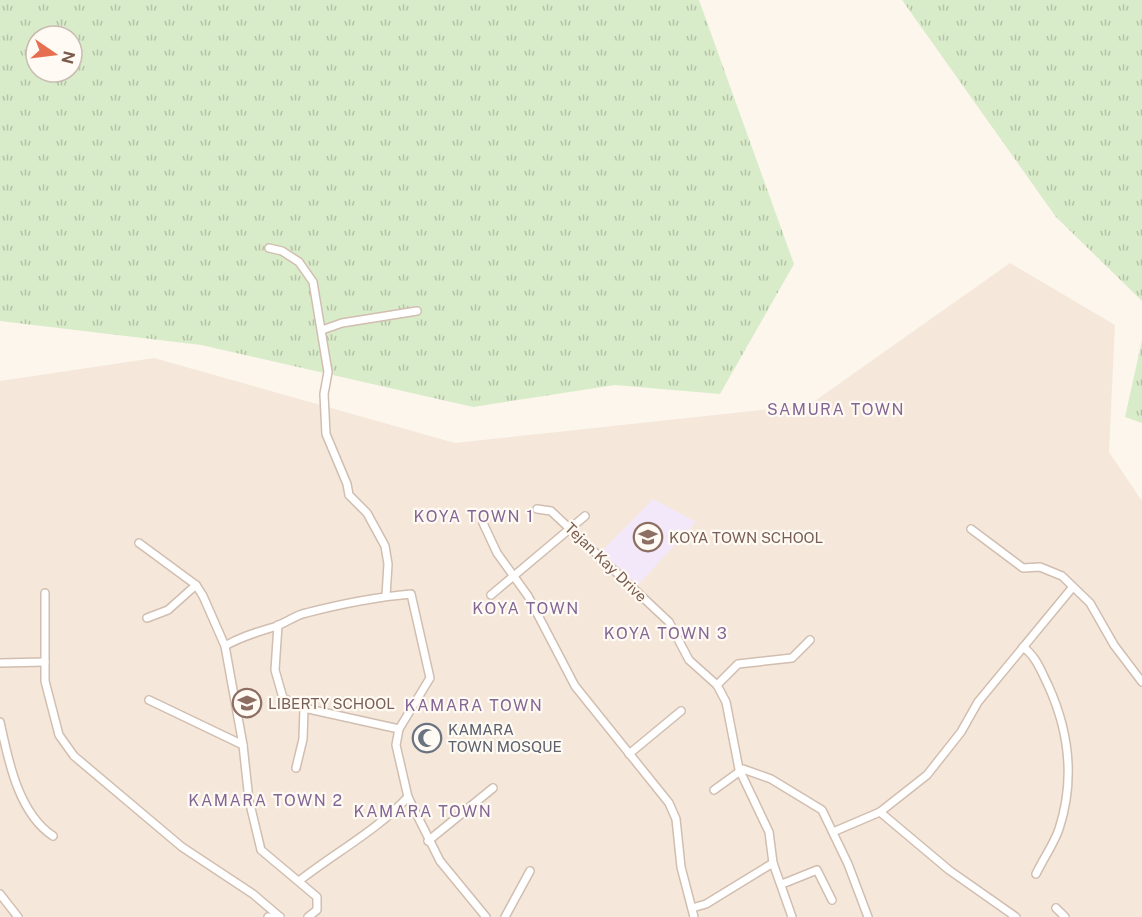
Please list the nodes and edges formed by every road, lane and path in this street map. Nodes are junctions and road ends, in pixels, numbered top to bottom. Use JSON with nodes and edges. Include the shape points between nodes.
{"nodes":[{"id":1,"x":269,"y":248,"type":"dead end"},
{"id":2,"x":417,"y":311,"type":"dead end"},
{"id":3,"x":322,"y":330,"type":"junction"},
{"id":4,"x":537,"y":508,"type":"dead end"},
{"id":5,"x":585,"y":516,"type":"dead end"},
{"id":6,"x":483,"y":523,"type":"dead end"},
{"id":7,"x":570,"y":528,"type":"junction"},
{"id":8,"x":971,"y":529,"type":"dead end"},
{"id":9,"x":139,"y":543,"type":"dead end"},
{"id":10,"x":514,"y":575,"type":"junction"},
{"id":11,"x":196,"y":585,"type":"junction"},
{"id":12,"x":1072,"y":588,"type":"junction"},
{"id":13,"x":45,"y":593,"type":"dead end"},
{"id":14,"x":492,"y":595,"type":"dead end"},
{"id":15,"x":386,"y":596,"type":"junction"},
{"id":16,"x":147,"y":618,"type":"dead end"},
{"id":17,"x":278,"y":625,"type":"junction"},
{"id":18,"x":810,"y":640,"type":"dead end"},
{"id":19,"x":225,"y":646,"type":"junction"},
{"id":20,"x":1023,"y":647,"type":"junction"},
{"id":21,"x":45,"y":662,"type":"junction"},
{"id":22,"x":0,"y":663,"type":"edge"},
{"id":23,"x":1142,"y":682,"type":"edge"},
{"id":24,"x":717,"y":686,"type":"junction"},
{"id":25,"x":149,"y":700,"type":"dead end"},
{"id":26,"x":304,"y":708,"type":"junction"},
{"id":27,"x":681,"y":711,"type":"dead end"},
{"id":28,"x":0,"y":722,"type":"edge"},
{"id":29,"x":399,"y":729,"type":"junction"},
{"id":30,"x":243,"y":745,"type":"junction"},
{"id":31,"x":629,"y":754,"type":"junction"},
{"id":32,"x":297,"y":768,"type":"dead end"},
{"id":33,"x":739,"y":770,"type":"junction"},
{"id":34,"x":493,"y":788,"type":"dead end"},
{"id":35,"x":714,"y":790,"type":"dead end"},
{"id":36,"x":408,"y":797,"type":"junction"},
{"id":37,"x":880,"y":812,"type":"junction"},
{"id":38,"x":833,"y":832,"type":"junction"},
{"id":39,"x":53,"y":836,"type":"dead end"},
{"id":40,"x":428,"y":841,"type":"junction"},
{"id":41,"x":773,"y":863,"type":"junction"},
{"id":42,"x":530,"y":871,"type":"dead end"},
{"id":43,"x":1036,"y":874,"type":"dead end"},
{"id":44,"x":299,"y":881,"type":"junction"},
{"id":45,"x":782,"y":884,"type":"junction"},
{"id":46,"x":0,"y":894,"type":"edge"},
{"id":47,"x":832,"y":900,"type":"dead end"},
{"id":48,"x":692,"y":908,"type":"junction"},
{"id":49,"x":1056,"y":909,"type":"dead end"},
{"id":50,"x":18,"y":917,"type":"edge"},
{"id":51,"x":268,"y":917,"type":"edge"},
{"id":52,"x":280,"y":917,"type":"edge"},
{"id":53,"x":308,"y":917,"type":"edge"},
{"id":54,"x":486,"y":917,"type":"edge"},
{"id":55,"x":505,"y":917,"type":"edge"},
{"id":56,"x":694,"y":917,"type":"edge"},
{"id":57,"x":792,"y":917,"type":"edge"},
{"id":58,"x":868,"y":917,"type":"edge"},
{"id":59,"x":1016,"y":917,"type":"edge"},
{"id":60,"x":1065,"y":917,"type":"edge"}],
"edges":[{"from":1,"to":3,"type":"street","via":[[299,262],[313,282]]},
{"from":2,"to":3,"type":"street"},
{"from":3,"to":15,"type":"street","via":[[328,372],[324,393],[326,434],[349,495],[367,513],[385,546]]},
{"from":4,"to":7,"type":"street","name":"Tejan Kay Drive","via":[[551,511]]},
{"from":5,"to":7,"type":"street"},
{"from":6,"to":10,"type":"street","via":[[497,553]]},
{"from":7,"to":10,"type":"street"},
{"from":7,"to":24,"type":"street","name":"Tejan Kay Drive","via":[[669,622],[689,660]]},
{"from":8,"to":12,"type":"street","via":[[1023,568],[1040,567],[1062,576]]},
{"from":9,"to":11,"type":"street"},
{"from":10,"to":14,"type":"street"},
{"from":10,"to":31,"type":"street","via":[[575,686]]},
{"from":11,"to":16,"type":"street","via":[[168,610]]},
{"from":11,"to":19,"type":"street"},
{"from":12,"to":20,"type":"street"},
{"from":12,"to":23,"type":"street","via":[[1090,603],[1114,645]]},
{"from":13,"to":21,"type":"street"},
{"from":15,"to":17,"type":"street","via":[[305,613]]},
{"from":15,"to":29,"type":"street","via":[[411,594],[429,678]]},
{"from":17,"to":19,"type":"street"},
{"from":17,"to":26,"type":"street","via":[[279,688],[283,698]]},
{"from":18,"to":24,"type":"street","via":[[792,658],[738,664]]},
{"from":19,"to":30,"type":"street"},
{"from":20,"to":37,"type":"street","via":[[927,775]]},
{"from":20,"to":43,"type":"street","via":[[1036,661],[1053,698],[1070,758],[1059,830]]},
{"from":21,"to":22,"type":"street"},
{"from":21,"to":52,"type":"street","via":[[51,710],[59,735],[74,756],[182,847],[253,894]]},
{"from":24,"to":33,"type":"street","name":"Tejan Kay Drive","via":[[726,702]]},
{"from":25,"to":30,"type":"street"},
{"from":26,"to":29,"type":"street"},
{"from":26,"to":32,"type":"street"},
{"from":27,"to":31,"type":"street"},
{"from":28,"to":39,"type":"street","via":[[19,791],[44,830]]},
{"from":29,"to":36,"type":"street","via":[[396,744]]},
{"from":30,"to":44,"type":"street","via":[[249,800],[261,850]]},
{"from":31,"to":48,"type":"street","via":[[669,803],[676,819],[681,867]]},
{"from":33,"to":35,"type":"street"},
{"from":33,"to":38,"type":"street","via":[[743,768],[771,779],[822,810]]},
{"from":33,"to":41,"type":"street","name":"Tejan Kay Drive","via":[[769,832]]},
{"from":34,"to":40,"type":"street"},
{"from":36,"to":40,"type":"street"},
{"from":36,"to":44,"type":"street","via":[[387,819]]},
{"from":37,"to":38,"type":"street"},
{"from":37,"to":59,"type":"street","via":[[949,870]]},
{"from":38,"to":58,"type":"street"},
{"from":40,"to":54,"type":"street"},
{"from":41,"to":45,"type":"street","name":"Tejan Kay Drive"},
{"from":41,"to":48,"type":"street","via":[[706,904]]},
{"from":42,"to":55,"type":"street"},
{"from":44,"to":53,"type":"street","via":[[317,897],[317,910]]},
{"from":45,"to":47,"type":"street","via":[[817,870]]},
{"from":45,"to":57,"type":"street","name":"Tejan Kay Drive"},
{"from":46,"to":50,"type":"street"},
{"from":48,"to":56,"type":"street"},
{"from":49,"to":60,"type":"street"},
{"from":51,"to":52,"type":"street"}]}
